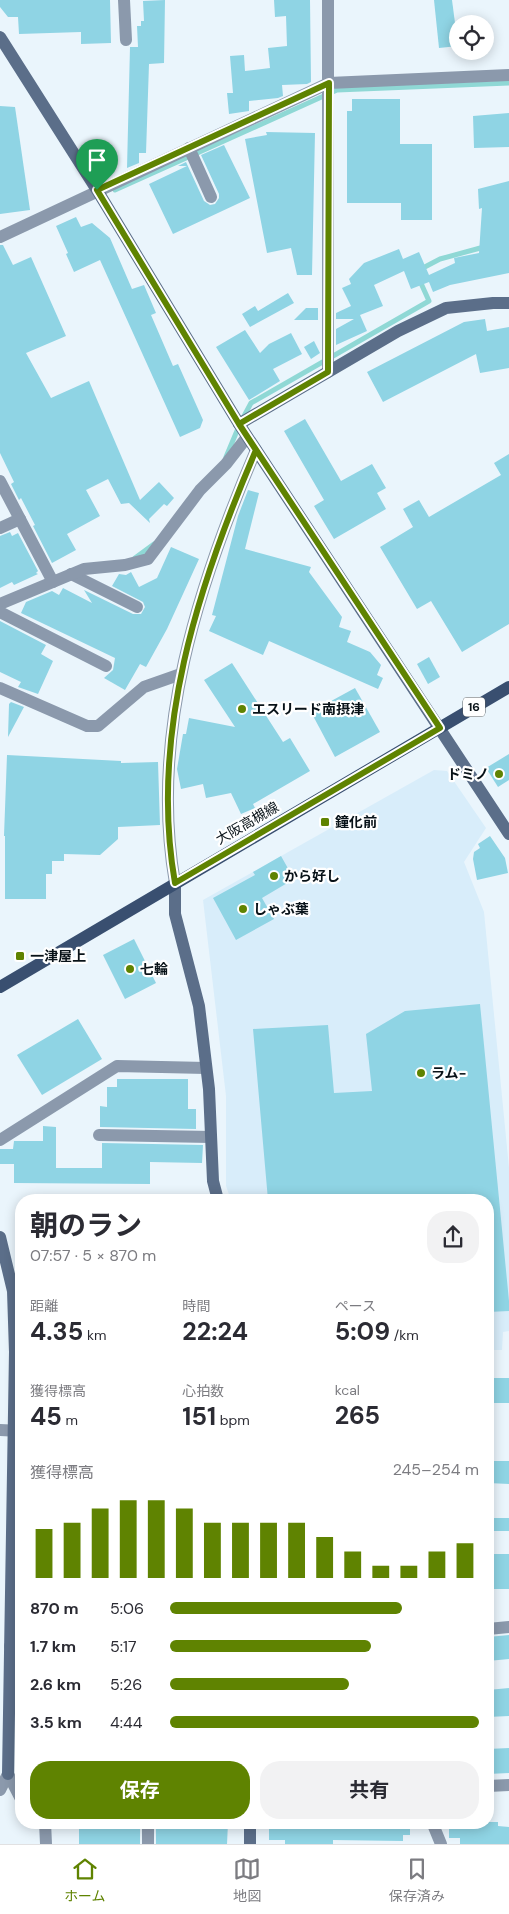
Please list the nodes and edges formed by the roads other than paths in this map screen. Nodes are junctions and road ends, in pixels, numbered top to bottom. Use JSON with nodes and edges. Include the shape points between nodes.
{"nodes":[{"id":1,"x":124,"y":0,"type":"edge"},
{"id":2,"x":328,"y":0,"type":"edge"},
{"id":3,"x":0,"y":37,"type":"edge"},
{"id":4,"x":126,"y":40,"type":"dead end"},
{"id":5,"x":509,"y":75,"type":"edge"},
{"id":6,"x":329,"y":91,"type":"junction"},
{"id":7,"x":189,"y":148,"type":"junction"},
{"id":8,"x":97,"y":190,"type":"junction"},
{"id":9,"x":211,"y":197,"type":"dead end"},
{"id":10,"x":0,"y":237,"type":"edge"},
{"id":11,"x":509,"y":303,"type":"edge"},
{"id":12,"x":328,"y":363,"type":"junction"},
{"id":13,"x":239,"y":424,"type":"junction"},
{"id":14,"x":247,"y":437,"type":"junction"},
{"id":15,"x":256,"y":450,"type":"junction"},
{"id":16,"x":0,"y":480,"type":"edge"},
{"id":17,"x":20,"y":519,"type":"junction"},
{"id":18,"x":0,"y":528,"type":"edge"},
{"id":19,"x":71,"y":574,"type":"junction"},
{"id":20,"x":53,"y":582,"type":"junction"},
{"id":21,"x":0,"y":604,"type":"edge"},
{"id":22,"x":137,"y":607,"type":"dead end"},
{"id":23,"x":0,"y":612,"type":"edge"},
{"id":24,"x":106,"y":666,"type":"dead end"},
{"id":25,"x":181,"y":674,"type":"junction"},
{"id":26,"x":509,"y":687,"type":"edge"},
{"id":27,"x":0,"y":688,"type":"edge"},
{"id":28,"x":440,"y":728,"type":"junction"},
{"id":29,"x":509,"y":834,"type":"edge"},
{"id":30,"x":175,"y":883,"type":"junction"},
{"id":31,"x":0,"y":987,"type":"edge"},
{"id":32,"x":206,"y":1068,"type":"junction"},
{"id":33,"x":99,"y":1135,"type":"dead end"},
{"id":34,"x":211,"y":1138,"type":"junction"},
{"id":35,"x":0,"y":1140,"type":"edge"},
{"id":36,"x":216,"y":1194,"type":"edge"},
{"id":37,"x":0,"y":1237,"type":"edge"},
{"id":38,"x":15,"y":1337,"type":"edge"},
{"id":39,"x":0,"y":1430,"type":"edge"},
{"id":40,"x":15,"y":1430,"type":"edge"},
{"id":41,"x":509,"y":1627,"type":"edge"},
{"id":42,"x":494,"y":1628,"type":"edge"},
{"id":43,"x":15,"y":1662,"type":"edge"},
{"id":44,"x":8,"y":1774,"type":"junction"},
{"id":45,"x":509,"y":1785,"type":"edge"},
{"id":46,"x":494,"y":1786,"type":"edge"},
{"id":47,"x":15,"y":1787,"type":"edge"},
{"id":48,"x":0,"y":1790,"type":"edge"},
{"id":49,"x":45,"y":1829,"type":"edge"},
{"id":50,"x":148,"y":1829,"type":"edge"},
{"id":51,"x":250,"y":1829,"type":"edge"},
{"id":52,"x":435,"y":1829,"type":"edge"},
{"id":53,"x":46,"y":1844,"type":"edge"},
{"id":54,"x":148,"y":1844,"type":"edge"},
{"id":55,"x":250,"y":1844,"type":"edge"},
{"id":56,"x":441,"y":1844,"type":"edge"}],
"edges":[{"from":1,"to":4,"type":"street"},
{"from":2,"to":6,"type":"street"},
{"from":3,"to":8,"type":"street"},
{"from":5,"to":6,"type":"street"},
{"from":6,"to":7,"type":"street"},
{"from":6,"to":12,"type":"street"},
{"from":7,"to":8,"type":"street"},
{"from":7,"to":9,"type":"street"},
{"from":8,"to":10,"type":"street"},
{"from":8,"to":13,"type":"street"},
{"from":11,"to":12,"type":"street","via":[[446,308]]},
{"from":12,"to":13,"type":"street"},
{"from":13,"to":14,"type":"street"},
{"from":14,"to":15,"type":"street"},
{"from":14,"to":19,"type":"street","via":[[200,490],[148,559]]},
{"from":15,"to":25,"type":"street","via":[[199,600]]},
{"from":15,"to":28,"type":"street"},
{"from":16,"to":17,"type":"street"},
{"from":17,"to":18,"type":"street"},
{"from":17,"to":20,"type":"street"},
{"from":19,"to":20,"type":"street"},
{"from":19,"to":22,"type":"street"},
{"from":20,"to":21,"type":"street"},
{"from":23,"to":24,"type":"street"},
{"from":25,"to":27,"type":"street","via":[[144,687],[98,726],[87,726]]},
{"from":25,"to":30,"type":"street","via":[[170,741],[168,788],[169,848]]},
{"from":26,"to":28,"type":"main road","name":"大阪高槻線","number":"16"},
{"from":28,"to":29,"type":"street"},
{"from":28,"to":30,"type":"main road","name":"大阪高槻線","number":"16"},
{"from":30,"to":31,"type":"main road","name":"大阪高槻線","number":"16"},
{"from":30,"to":32,"type":"street","via":[[175,914],[199,1006]]},
{"from":32,"to":34,"type":"street"},
{"from":32,"to":35,"type":"street","via":[[117,1066]]},
{"from":33,"to":34,"type":"street"},
{"from":34,"to":36,"type":"street"},
{"from":37,"to":38,"type":"street","via":[[14,1290]]},
{"from":39,"to":40,"type":"street"},
{"from":41,"to":42,"type":"street"},
{"from":43,"to":44,"type":"street"},
{"from":44,"to":47,"type":"street"},
{"from":44,"to":48,"type":"street"},
{"from":45,"to":46,"type":"street"},
{"from":49,"to":53,"type":"street"},
{"from":50,"to":54,"type":"street"},
{"from":51,"to":55,"type":"street"},
{"from":52,"to":56,"type":"street"}]}
